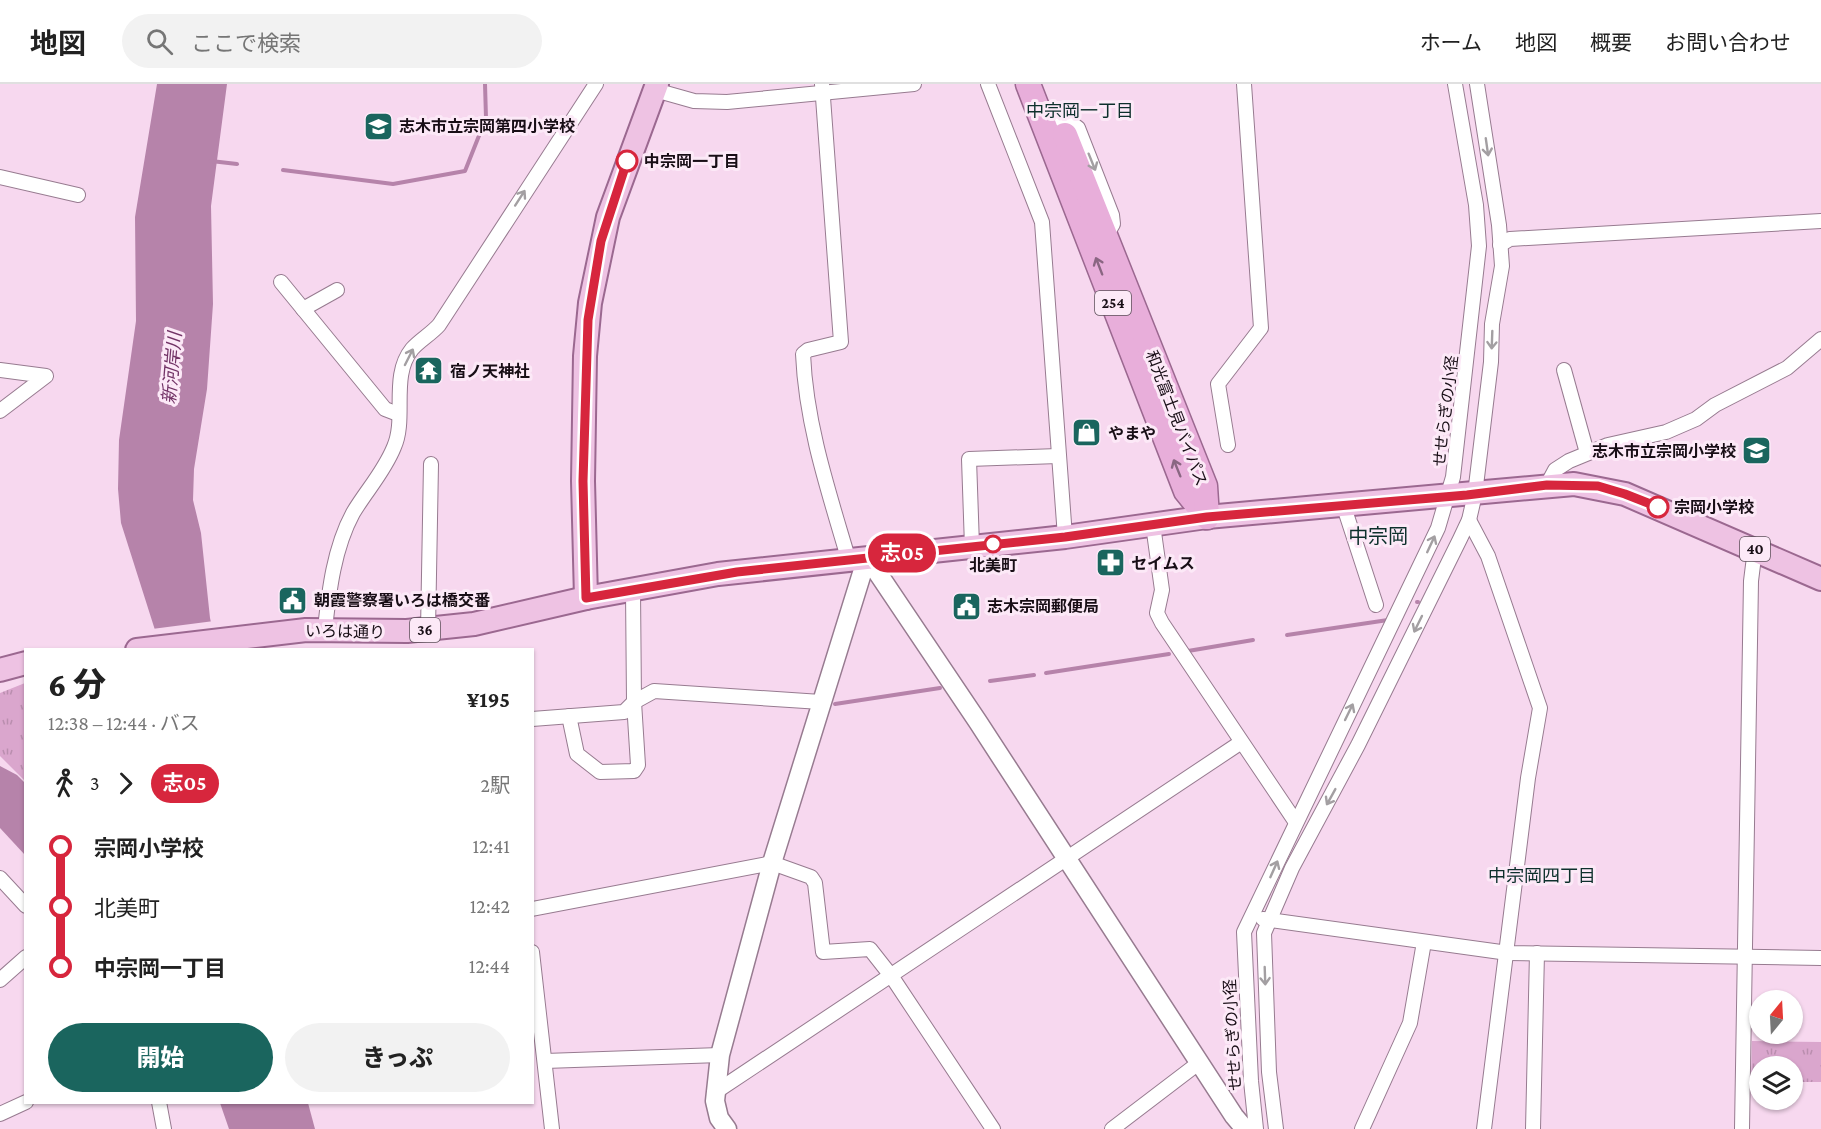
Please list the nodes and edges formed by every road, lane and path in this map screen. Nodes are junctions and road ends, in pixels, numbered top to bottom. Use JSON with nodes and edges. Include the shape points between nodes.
{"nodes":[{"id":1,"x":596,"y":84,"type":"edge"},
{"id":2,"x":914,"y":84,"type":"edge"},
{"id":3,"x":988,"y":84,"type":"edge"},
{"id":4,"x":1028,"y":84,"type":"edge"},
{"id":5,"x":1045,"y":84,"type":"edge"},
{"id":6,"x":1244,"y":84,"type":"edge"},
{"id":7,"x":1455,"y":84,"type":"edge"},
{"id":8,"x":1477,"y":84,"type":"edge"},
{"id":9,"x":656,"y":87,"type":"edge"},
{"id":10,"x":822,"y":89,"type":"edge"},
{"id":11,"x":0,"y":177,"type":"edge"},
{"id":12,"x":78,"y":195,"type":"dead end"},
{"id":13,"x":1821,"y":221,"type":"edge"},
{"id":14,"x":1500,"y":245,"type":"junction"},
{"id":15,"x":281,"y":282,"type":"dead end"},
{"id":16,"x":337,"y":290,"type":"dead end"},
{"id":17,"x":303,"y":309,"type":"junction"},
{"id":18,"x":1821,"y":339,"type":"edge"},
{"id":19,"x":0,"y":370,"type":"edge"},
{"id":20,"x":1564,"y":370,"type":"dead end"},
{"id":21,"x":0,"y":411,"type":"edge"},
{"id":22,"x":398,"y":414,"type":"junction"},
{"id":23,"x":1228,"y":445,"type":"dead end"},
{"id":24,"x":1587,"y":453,"type":"junction"},
{"id":25,"x":1058,"y":456,"type":"junction"},
{"id":26,"x":431,"y":464,"type":"dead end"},
{"id":27,"x":1547,"y":485,"type":"junction"},
{"id":28,"x":1461,"y":495,"type":"junction"},
{"id":29,"x":1344,"y":507,"type":"junction"},
{"id":30,"x":1207,"y":517,"type":"junction"},
{"id":31,"x":1469,"y":520,"type":"junction"},
{"id":32,"x":1153,"y":525,"type":"junction"},
{"id":33,"x":1065,"y":537,"type":"junction"},
{"id":34,"x":972,"y":546,"type":"junction"},
{"id":35,"x":1755,"y":549,"type":"junction"},
{"id":36,"x":858,"y":559,"type":"junction"},
{"id":37,"x":1821,"y":579,"type":"edge"},
{"id":38,"x":633,"y":591,"type":"junction"},
{"id":39,"x":586,"y":598,"type":"junction"},
{"id":40,"x":1377,"y":604,"type":"dead end"},
{"id":41,"x":325,"y":629,"type":"junction"},
{"id":42,"x":428,"y":630,"type":"junction"},
{"id":43,"x":272,"y":639,"type":"edge"},
{"id":44,"x":162,"y":648,"type":"edge"},
{"id":45,"x":24,"y":664,"type":"edge"},
{"id":46,"x":0,"y":670,"type":"edge"},
{"id":47,"x":633,"y":702,"type":"junction"},
{"id":48,"x":822,"y":702,"type":"junction"},
{"id":49,"x":569,"y":716,"type":"junction"},
{"id":50,"x":534,"y":719,"type":"edge"},
{"id":51,"x":1240,"y":742,"type":"junction"},
{"id":52,"x":1295,"y":821,"type":"junction"},
{"id":53,"x":1067,"y":860,"type":"junction"},
{"id":54,"x":772,"y":863,"type":"junction"},
{"id":55,"x":0,"y":878,"type":"edge"},
{"id":56,"x":24,"y":904,"type":"edge"},
{"id":57,"x":534,"y":909,"type":"edge"},
{"id":58,"x":1262,"y":918,"type":"junction"},
{"id":59,"x":1424,"y":942,"type":"junction"},
{"id":60,"x":1508,"y":953,"type":"junction"},
{"id":61,"x":1537,"y":953,"type":"junction"},
{"id":62,"x":1745,"y":957,"type":"junction"},
{"id":63,"x":1821,"y":958,"type":"edge"},
{"id":64,"x":24,"y":959,"type":"edge"},
{"id":65,"x":534,"y":969,"type":"edge"},
{"id":66,"x":892,"y":976,"type":"junction"},
{"id":67,"x":0,"y":980,"type":"edge"},
{"id":68,"x":720,"y":1055,"type":"junction"},
{"id":69,"x":545,"y":1061,"type":"junction"},
{"id":70,"x":1200,"y":1062,"type":"junction"},
{"id":71,"x":714,"y":1093,"type":"junction"},
{"id":72,"x":24,"y":1103,"type":"edge"},
{"id":73,"x":159,"y":1104,"type":"edge"},
{"id":74,"x":0,"y":1114,"type":"edge"},
{"id":75,"x":164,"y":1129,"type":"edge"},
{"id":76,"x":552,"y":1129,"type":"edge"},
{"id":77,"x":727,"y":1129,"type":"edge"},
{"id":78,"x":993,"y":1129,"type":"edge"},
{"id":79,"x":1113,"y":1129,"type":"edge"},
{"id":80,"x":1245,"y":1129,"type":"edge"},
{"id":81,"x":1256,"y":1129,"type":"edge"},
{"id":82,"x":1276,"y":1129,"type":"edge"},
{"id":83,"x":1362,"y":1129,"type":"edge"},
{"id":84,"x":1484,"y":1129,"type":"edge"},
{"id":85,"x":1533,"y":1129,"type":"edge"},
{"id":86,"x":1742,"y":1129,"type":"edge"}],
"edges":[{"from":22,"to":1,"type":"street","one_way":true,"via":[[411,350],[439,325]]},
{"from":2,"to":10,"type":"street"},
{"from":3,"to":25,"type":"street","via":[[1042,222]]},
{"from":30,"to":4,"type":"highway","name":"和光富士見バイパス","number":"254","one_way":true,"via":[[1186,491]]},
{"from":5,"to":30,"type":"highway","name":"和光富士見バイパス","number":"254","one_way":true,"via":[[1205,486]]},
{"from":6,"to":23,"type":"street","via":[[1261,328],[1218,384]]},
{"from":7,"to":28,"type":"street","name":"せせらぎの小径","via":[[1476,205],[1479,246]]},
{"from":8,"to":14,"type":"street","name":"せせらぎの小径","one_way":true},
{"from":9,"to":10,"type":"street","via":[[694,101],[727,102]]},
{"from":9,"to":39,"type":"main road","via":[[608,217],[590,303],[583,481]]},
{"from":10,"to":36,"type":"street","via":[[841,342],[803,354],[805,392],[828,489]]},
{"from":11,"to":12,"type":"street"},
{"from":13,"to":14,"type":"street","via":[[1510,239]]},
{"from":14,"to":28,"type":"street","name":"せせらぎの小径","one_way":true,"via":[[1502,266],[1492,324],[1491,362]]},
{"from":15,"to":17,"type":"street"},
{"from":16,"to":17,"type":"street"},
{"from":17,"to":22,"type":"street","via":[[385,409]]},
{"from":18,"to":24,"type":"street","via":[[1787,368],[1696,419],[1666,432]]},
{"from":19,"to":21,"type":"street","via":[[46,376]]},
{"from":20,"to":24,"type":"street"},
{"from":22,"to":41,"type":"street","via":[[394,449],[345,531],[331,583]]},
{"from":24,"to":27,"type":"street","via":[[1555,470]]},
{"from":25,"to":33,"type":"street"},
{"from":25,"to":34,"type":"street","via":[[969,459]]},
{"from":26,"to":42,"type":"street"},
{"from":27,"to":28,"type":"main road","name":"いろは通り","number":"40"},
{"from":27,"to":35,"type":"main road","name":"いろは通り","number":"40","via":[[1583,485],[1625,494]]},
{"from":28,"to":29,"type":"main road","name":"いろは通り","number":"40"},
{"from":28,"to":31,"type":"street","name":"せせらぎの小径"},
{"from":52,"to":28,"type":"street","name":"せせらぎの小径","one_way":true,"via":[[1438,528]]},
{"from":29,"to":30,"type":"main road","name":"いろは通り","number":"40"},
{"from":29,"to":40,"type":"street"},
{"from":30,"to":32,"type":"main road","name":"いろは通り","number":"40"},
{"from":31,"to":58,"type":"street","name":"せせらぎの小径","one_way":true,"via":[[1358,745]]},
{"from":31,"to":60,"type":"street","via":[[1488,556],[1540,708]]},
{"from":32,"to":33,"type":"main road","name":"いろは通り","number":"40"},
{"from":32,"to":51,"type":"street","via":[[1162,590],[1157,613]]},
{"from":33,"to":34,"type":"main road","name":"いろは通り","number":"40"},
{"from":34,"to":36,"type":"main road","name":"いろは通り","number":"40"},
{"from":35,"to":37,"type":"main road","name":"いろは通り","number":"40"},
{"from":35,"to":62,"type":"street"},
{"from":36,"to":38,"type":"main road","name":"いろは通り","number":"40","via":[[718,574]]},
{"from":36,"to":48,"type":"street"},
{"from":36,"to":53,"type":"street"},
{"from":38,"to":39,"type":"main road","name":"いろは通り","number":"40"},
{"from":38,"to":47,"type":"street"},
{"from":39,"to":42,"type":"main road","name":"いろは通り","number":"36","via":[[474,624]]},
{"from":41,"to":42,"type":"main road","name":"いろは通り","number":"36"},
{"from":41,"to":43,"type":"main road","name":"いろは通り","number":"36"},
{"from":43,"to":44,"type":"main road","name":"いろは通り","number":"36"},
{"from":45,"to":46,"type":"main road"},
{"from":47,"to":48,"type":"street","via":[[654,691]]},
{"from":47,"to":49,"type":"street","via":[[624,712]]},
{"from":47,"to":49,"type":"street","via":[[638,765],[634,771],[600,772],[577,754]]},
{"from":48,"to":54,"type":"street"},
{"from":49,"to":50,"type":"street"},
{"from":51,"to":52,"type":"street"},
{"from":51,"to":53,"type":"street"},
{"from":58,"to":52,"type":"street","name":"せせらぎの小径","one_way":true},
{"from":53,"to":66,"type":"street"},
{"from":53,"to":70,"type":"street"},
{"from":54,"to":57,"type":"street"},
{"from":54,"to":66,"type":"street","via":[[811,877],[815,883],[823,952],[870,949]]},
{"from":54,"to":68,"type":"street"},
{"from":55,"to":56,"type":"street"},
{"from":58,"to":59,"type":"street"},
{"from":58,"to":81,"type":"street","name":"せせらぎの小径","via":[[1244,935]]},
{"from":58,"to":82,"type":"street","one_way":true,"via":[[1269,1072]]},
{"from":59,"to":60,"type":"street"},
{"from":59,"to":83,"type":"street","via":[[1410,1023]]},
{"from":60,"to":61,"type":"street"},
{"from":60,"to":84,"type":"street"},
{"from":61,"to":62,"type":"street"},
{"from":61,"to":85,"type":"street"},
{"from":62,"to":63,"type":"street"},
{"from":62,"to":86,"type":"street"},
{"from":64,"to":67,"type":"street"},
{"from":65,"to":69,"type":"street"},
{"from":66,"to":71,"type":"street"},
{"from":66,"to":78,"type":"street"},
{"from":68,"to":69,"type":"street"},
{"from":68,"to":71,"type":"street"},
{"from":69,"to":76,"type":"street"},
{"from":70,"to":79,"type":"street"},
{"from":70,"to":80,"type":"street"},
{"from":71,"to":77,"type":"street","via":[[719,1118]]},
{"from":72,"to":74,"type":"street"},
{"from":73,"to":75,"type":"street"}]}
